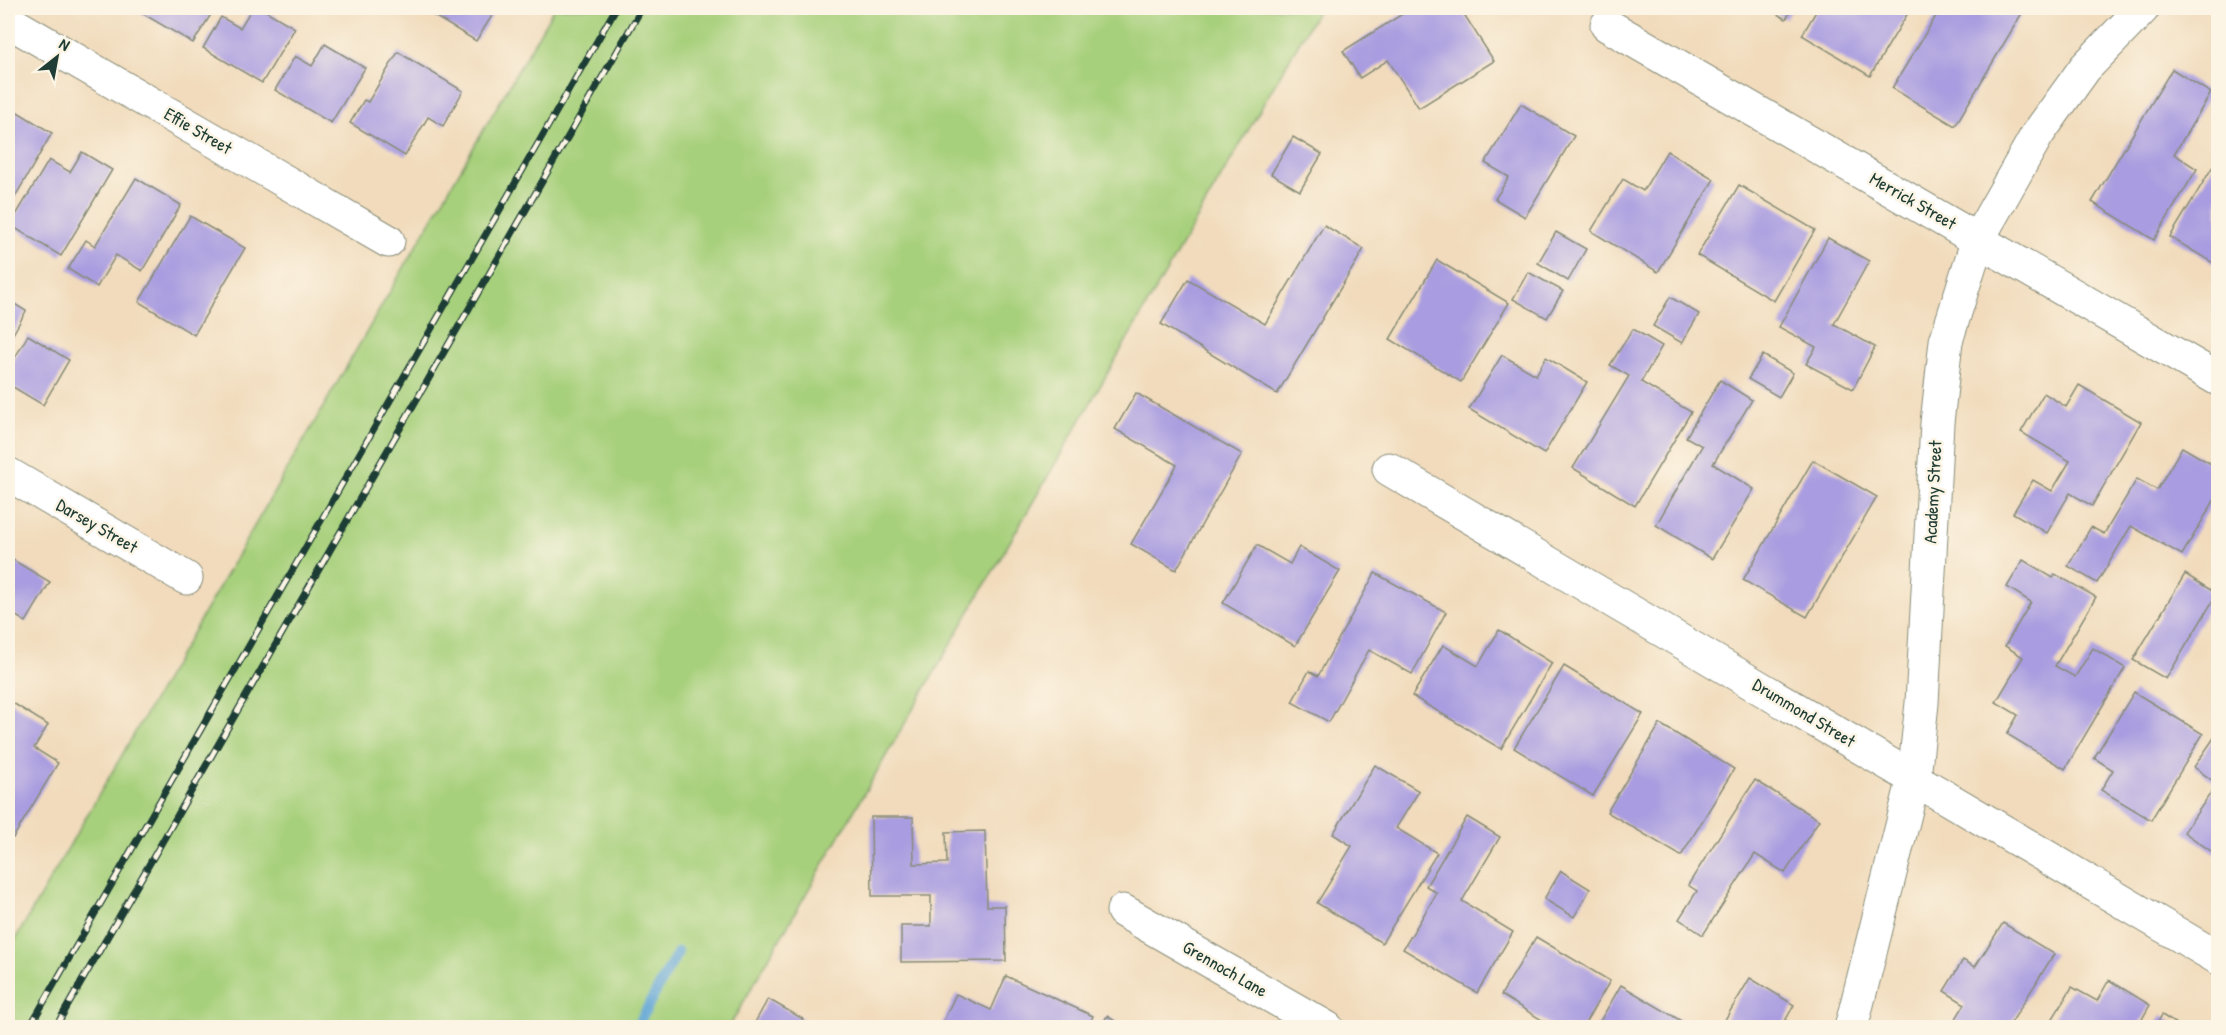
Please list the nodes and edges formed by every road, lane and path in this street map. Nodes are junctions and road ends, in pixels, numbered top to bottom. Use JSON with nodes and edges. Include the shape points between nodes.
{"nodes":[{"id":1,"x":2143,"y":8,"type":"edge"},
{"id":2,"x":8,"y":21,"type":"edge"},
{"id":3,"x":1607,"y":25,"type":"dead end"},
{"id":4,"x":1978,"y":239,"type":"junction"},
{"id":5,"x":388,"y":241,"type":"dead end"},
{"id":6,"x":2218,"y":379,"type":"edge"},
{"id":7,"x":1389,"y":469,"type":"dead end"},
{"id":8,"x":8,"y":474,"type":"edge"},
{"id":9,"x":186,"y":578,"type":"dead end"},
{"id":10,"x":1914,"y":778,"type":"junction"},
{"id":11,"x":1123,"y":911,"type":"dead end"},
{"id":12,"x":2218,"y":958,"type":"edge"},
{"id":13,"x":1327,"y":1028,"type":"edge"},
{"id":14,"x":1851,"y":1028,"type":"edge"}],
"edges":[{"from":1,"to":4,"type":"street","name":"Academy Street","via":[[2085,68],[2043,126]]},
{"from":2,"to":5,"type":"street","name":"Effie Street"},
{"from":3,"to":4,"type":"street","name":"Merrick Street"},
{"from":4,"to":6,"type":"street","name":"Merrick Street"},
{"from":4,"to":10,"type":"street","name":"Academy Street","via":[[1946,341]]},
{"from":7,"to":10,"type":"street","name":"Drummond Street"},
{"from":8,"to":9,"type":"street","name":"Darsey Street"},
{"from":10,"to":12,"type":"street","name":"Drummond Street"},
{"from":10,"to":14,"type":"street","name":"Academy Street"},
{"from":11,"to":13,"type":"street","name":"Grennoch Lane"}]}
